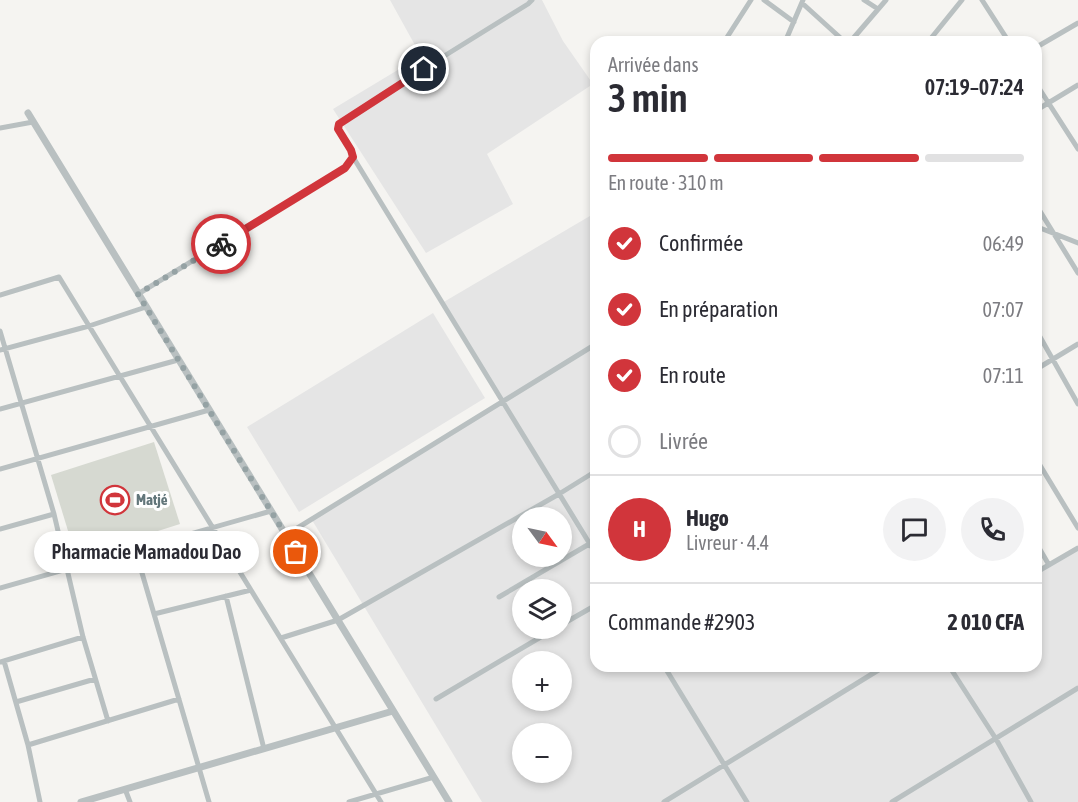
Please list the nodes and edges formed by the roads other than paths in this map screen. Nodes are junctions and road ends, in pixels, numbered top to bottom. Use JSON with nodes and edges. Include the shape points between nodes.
{"nodes":[{"id":1,"x":532,"y":0,"type":"edge"},
{"id":2,"x":751,"y":0,"type":"edge"},
{"id":3,"x":764,"y":0,"type":"edge"},
{"id":4,"x":864,"y":0,"type":"edge"},
{"id":5,"x":886,"y":0,"type":"edge"},
{"id":6,"x":962,"y":0,"type":"edge"},
{"id":7,"x":984,"y":1,"type":"edge"},
{"id":8,"x":803,"y":2,"type":"edge"},
{"id":9,"x":878,"y":9,"type":"junction"},
{"id":10,"x":794,"y":22,"type":"junction"},
{"id":11,"x":1078,"y":23,"type":"edge"},
{"id":12,"x":728,"y":36,"type":"edge"},
{"id":13,"x":788,"y":36,"type":"edge"},
{"id":14,"x":839,"y":36,"type":"edge"},
{"id":15,"x":855,"y":36,"type":"edge"},
{"id":16,"x":934,"y":36,"type":"edge"},
{"id":17,"x":1005,"y":36,"type":"edge"},
{"id":18,"x":1042,"y":44,"type":"edge"},
{"id":19,"x":1078,"y":86,"type":"edge"},
{"id":20,"x":1042,"y":92,"type":"edge"},
{"id":21,"x":1049,"y":103,"type":"junction"},
{"id":22,"x":1042,"y":107,"type":"edge"},
{"id":23,"x":28,"y":113,"type":"dead end"},
{"id":24,"x":33,"y":122,"type":"junction"},
{"id":25,"x":0,"y":128,"type":"edge"},
{"id":26,"x":1078,"y":149,"type":"edge"},
{"id":27,"x":353,"y":157,"type":"junction"},
{"id":28,"x":1042,"y":214,"type":"edge"},
{"id":29,"x":1042,"y":229,"type":"edge"},
{"id":30,"x":1056,"y":235,"type":"junction"},
{"id":31,"x":1078,"y":243,"type":"edge"},
{"id":32,"x":1078,"y":273,"type":"edge"},
{"id":33,"x":0,"y":294,"type":"edge"},
{"id":34,"x":138,"y":294,"type":"junction"},
{"id":35,"x":146,"y":307,"type":"junction"},
{"id":36,"x":89,"y":326,"type":"junction"},
{"id":37,"x":0,"y":331,"type":"edge"},
{"id":38,"x":1042,"y":340,"type":"edge"},
{"id":39,"x":1078,"y":344,"type":"edge"},
{"id":40,"x":590,"y":348,"type":"edge"},
{"id":41,"x":3,"y":349,"type":"edge"},
{"id":42,"x":1053,"y":359,"type":"junction"},
{"id":43,"x":178,"y":360,"type":"junction"},
{"id":44,"x":1042,"y":366,"type":"edge"},
{"id":45,"x":119,"y":375,"type":"junction"},
{"id":46,"x":502,"y":401,"type":"junction"},
{"id":47,"x":21,"y":403,"type":"junction"},
{"id":48,"x":1078,"y":404,"type":"edge"},
{"id":49,"x":0,"y":409,"type":"edge"},
{"id":50,"x":209,"y":410,"type":"junction"},
{"id":51,"x":150,"y":426,"type":"junction"},
{"id":52,"x":37,"y":458,"type":"junction"},
{"id":53,"x":0,"y":469,"type":"edge"},
{"id":54,"x":1042,"y":469,"type":"edge"},
{"id":55,"x":590,"y":475,"type":"edge"},
{"id":56,"x":559,"y":494,"type":"junction"},
{"id":57,"x":271,"y":511,"type":"junction"},
{"id":58,"x":54,"y":514,"type":"junction"},
{"id":59,"x":212,"y":527,"type":"junction"},
{"id":60,"x":1078,"y":528,"type":"edge"},
{"id":61,"x":0,"y":529,"type":"edge"},
{"id":62,"x":286,"y":536,"type":"junction"},
{"id":63,"x":589,"y":544,"type":"joint"},
{"id":64,"x":1078,"y":548,"type":"edge"},
{"id":65,"x":135,"y":549,"type":"junction"},
{"id":66,"x":1042,"y":553,"type":"edge"},
{"id":67,"x":1049,"y":565,"type":"junction"},
{"id":68,"x":67,"y":568,"type":"junction"},
{"id":69,"x":1042,"y":569,"type":"edge"},
{"id":70,"x":0,"y":588,"type":"edge"},
{"id":71,"x":251,"y":590,"type":"junction"},
{"id":72,"x":226,"y":596,"type":"junction"},
{"id":73,"x":499,"y":597,"type":"dead end"},
{"id":74,"x":590,"y":609,"type":"edge"},
{"id":75,"x":154,"y":614,"type":"junction"},
{"id":76,"x":572,"y":619,"type":"edge"},
{"id":77,"x":338,"y":620,"type":"junction"},
{"id":78,"x":83,"y":637,"type":"junction"},
{"id":79,"x":281,"y":638,"type":"junction"},
{"id":80,"x":537,"y":639,"type":"edge"},
{"id":81,"x":2,"y":662,"type":"edge"},
{"id":82,"x":668,"y":672,"type":"edge"},
{"id":83,"x":875,"y":672,"type":"edge"},
{"id":84,"x":953,"y":672,"type":"edge"},
{"id":85,"x":95,"y":679,"type":"junction"},
{"id":86,"x":1078,"y":688,"type":"edge"},
{"id":87,"x":179,"y":699,"type":"junction"},
{"id":88,"x":436,"y":699,"type":"dead end"},
{"id":89,"x":16,"y":702,"type":"junction"},
{"id":90,"x":393,"y":711,"type":"junction"},
{"id":91,"x":108,"y":721,"type":"junction"},
{"id":92,"x":335,"y":728,"type":"junction"},
{"id":93,"x":996,"y":739,"type":"junction"},
{"id":94,"x":28,"y":745,"type":"junction"},
{"id":95,"x":264,"y":749,"type":"junction"},
{"id":96,"x":724,"y":764,"type":"junction"},
{"id":97,"x":199,"y":768,"type":"junction"},
{"id":98,"x":434,"y":777,"type":"junction"},
{"id":99,"x":125,"y":789,"type":"junction"},
{"id":100,"x":376,"y":794,"type":"junction"},
{"id":101,"x":40,"y":802,"type":"edge"},
{"id":102,"x":81,"y":802,"type":"edge"},
{"id":103,"x":130,"y":802,"type":"edge"},
{"id":104,"x":209,"y":802,"type":"edge"},
{"id":105,"x":349,"y":802,"type":"edge"},
{"id":106,"x":381,"y":802,"type":"edge"},
{"id":107,"x":449,"y":802,"type":"edge"},
{"id":108,"x":664,"y":802,"type":"edge"},
{"id":109,"x":747,"y":802,"type":"edge"},
{"id":110,"x":891,"y":802,"type":"edge"},
{"id":111,"x":1031,"y":802,"type":"edge"}],
"edges":[{"from":1,"to":27,"type":"street","via":[[339,124]]},
{"from":2,"to":12,"type":"street"},
{"from":3,"to":10,"type":"street"},
{"from":4,"to":9,"type":"street"},
{"from":5,"to":9,"type":"street"},
{"from":6,"to":16,"type":"street"},
{"from":7,"to":17,"type":"street"},
{"from":8,"to":10,"type":"street"},
{"from":8,"to":14,"type":"street"},
{"from":9,"to":15,"type":"street"},
{"from":10,"to":13,"type":"street"},
{"from":11,"to":18,"type":"street"},
{"from":19,"to":21,"type":"street"},
{"from":20,"to":21,"type":"street"},
{"from":21,"to":22,"type":"street"},
{"from":21,"to":26,"type":"street"},
{"from":23,"to":24,"type":"street"},
{"from":24,"to":25,"type":"street"},
{"from":24,"to":34,"type":"street"},
{"from":27,"to":34,"type":"street","via":[[345,168]]},
{"from":27,"to":46,"type":"street"},
{"from":28,"to":30,"type":"street"},
{"from":29,"to":30,"type":"street"},
{"from":30,"to":31,"type":"street"},
{"from":30,"to":32,"type":"street"},
{"from":33,"to":36,"type":"street","via":[[59,277]]},
{"from":34,"to":35,"type":"street"},
{"from":35,"to":36,"type":"street"},
{"from":35,"to":43,"type":"street"},
{"from":36,"to":41,"type":"street"},
{"from":36,"to":45,"type":"street"},
{"from":37,"to":41,"type":"street"},
{"from":38,"to":42,"type":"street"},
{"from":39,"to":42,"type":"street"},
{"from":40,"to":46,"type":"street"},
{"from":41,"to":47,"type":"street"},
{"from":42,"to":44,"type":"street"},
{"from":42,"to":48,"type":"street"},
{"from":43,"to":45,"type":"street"},
{"from":43,"to":50,"type":"street"},
{"from":45,"to":47,"type":"street"},
{"from":45,"to":51,"type":"street"},
{"from":46,"to":56,"type":"street"},
{"from":46,"to":62,"type":"street"},
{"from":47,"to":49,"type":"street"},
{"from":47,"to":52,"type":"street"},
{"from":50,"to":51,"type":"street"},
{"from":50,"to":57,"type":"street"},
{"from":51,"to":52,"type":"street"},
{"from":51,"to":59,"type":"street"},
{"from":52,"to":53,"type":"street"},
{"from":52,"to":58,"type":"street"},
{"from":54,"to":60,"type":"street"},
{"from":55,"to":56,"type":"street"},
{"from":56,"to":63,"type":"street"},
{"from":56,"to":77,"type":"street"},
{"from":57,"to":59,"type":"street"},
{"from":57,"to":62,"type":"street"},
{"from":58,"to":61,"type":"street"},
{"from":58,"to":68,"type":"street"},
{"from":59,"to":65,"type":"street"},
{"from":59,"to":71,"type":"street"},
{"from":62,"to":77,"type":"street"},
{"from":63,"to":73,"type":"street"},
{"from":64,"to":67,"type":"street"},
{"from":65,"to":68,"type":"street"},
{"from":65,"to":75,"type":"street"},
{"from":66,"to":67,"type":"street"},
{"from":67,"to":69,"type":"street"},
{"from":68,"to":70,"type":"street"},
{"from":68,"to":78,"type":"street"},
{"from":71,"to":72,"type":"street"},
{"from":71,"to":79,"type":"street"},
{"from":72,"to":75,"type":"street"},
{"from":72,"to":95,"type":"street"},
{"from":74,"to":76,"type":"street"},
{"from":75,"to":87,"type":"street"},
{"from":77,"to":79,"type":"street"},
{"from":77,"to":90,"type":"street"},
{"from":78,"to":81,"type":"street"},
{"from":78,"to":85,"type":"street"},
{"from":79,"to":92,"type":"street"},
{"from":80,"to":88,"type":"street"},
{"from":81,"to":89,"type":"street"},
{"from":82,"to":96,"type":"street"},
{"from":83,"to":96,"type":"street"},
{"from":84,"to":93,"type":"street"},
{"from":85,"to":89,"type":"street"},
{"from":85,"to":91,"type":"street"},
{"from":86,"to":93,"type":"street"},
{"from":87,"to":91,"type":"street"},
{"from":87,"to":97,"type":"street"},
{"from":89,"to":94,"type":"street"},
{"from":90,"to":92,"type":"street"},
{"from":90,"to":98,"type":"street"},
{"from":91,"to":94,"type":"street"},
{"from":92,"to":95,"type":"street"},
{"from":92,"to":100,"type":"street"},
{"from":93,"to":110,"type":"street"},
{"from":93,"to":111,"type":"street"},
{"from":94,"to":101,"type":"street"},
{"from":95,"to":97,"type":"street"},
{"from":96,"to":108,"type":"street"},
{"from":96,"to":109,"type":"street"},
{"from":97,"to":99,"type":"street"},
{"from":97,"to":104,"type":"street"},
{"from":98,"to":100,"type":"street"},
{"from":98,"to":107,"type":"street"},
{"from":99,"to":102,"type":"street"},
{"from":99,"to":103,"type":"street"},
{"from":100,"to":105,"type":"street"},
{"from":100,"to":106,"type":"street"}]}
